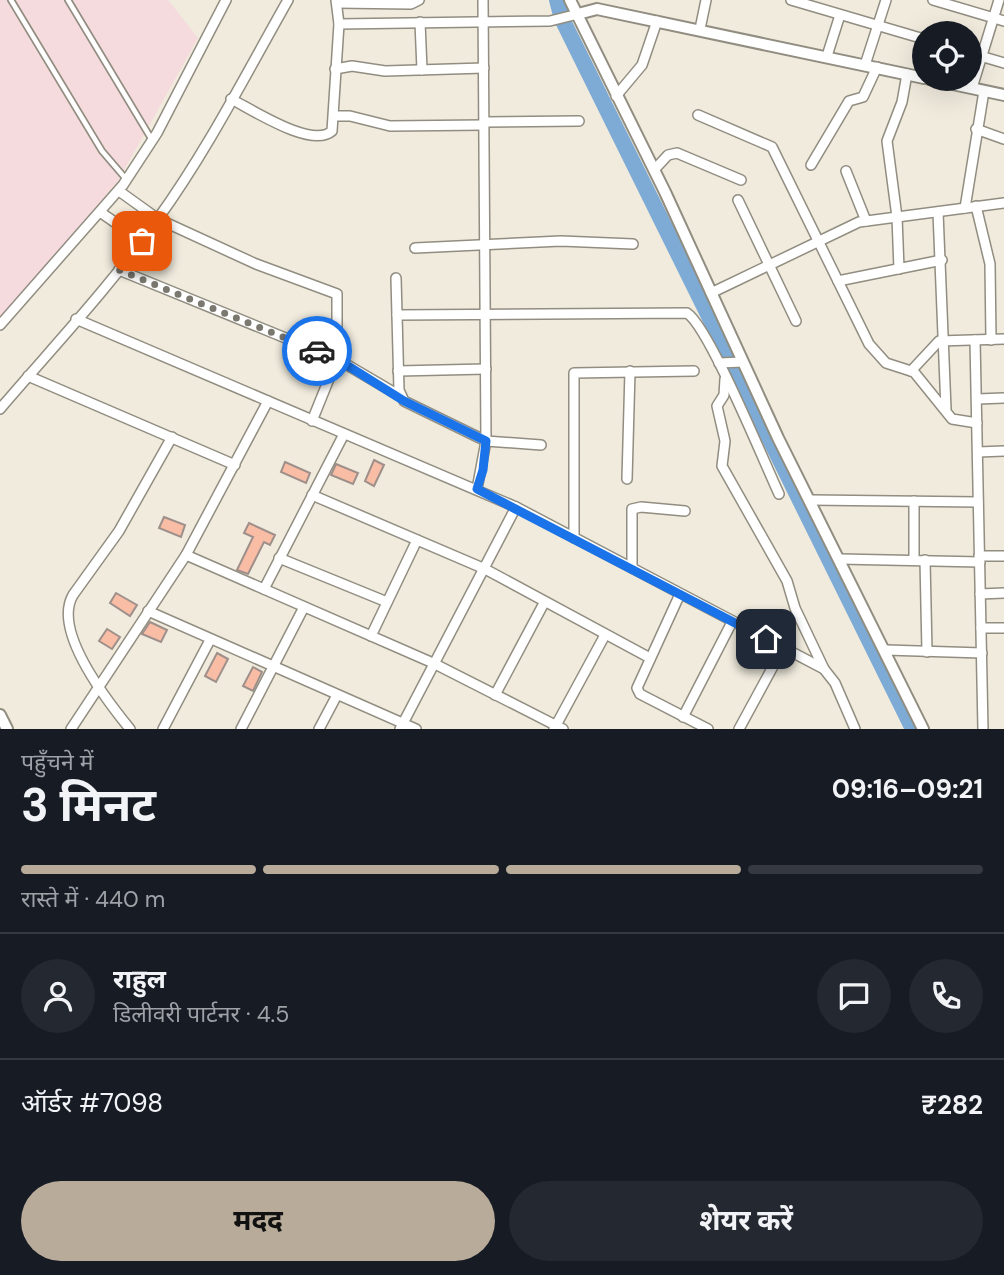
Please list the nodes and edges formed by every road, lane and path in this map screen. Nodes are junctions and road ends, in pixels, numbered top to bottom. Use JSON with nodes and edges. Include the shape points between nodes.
{"nodes":[{"id":1,"x":11,"y":0,"type":"edge"},
{"id":2,"x":68,"y":0,"type":"edge"},
{"id":3,"x":226,"y":0,"type":"edge"},
{"id":4,"x":288,"y":0,"type":"edge"},
{"id":5,"x":419,"y":0,"type":"edge"},
{"id":6,"x":483,"y":0,"type":"edge"},
{"id":7,"x":570,"y":0,"type":"edge"},
{"id":8,"x":706,"y":0,"type":"edge"},
{"id":9,"x":791,"y":0,"type":"edge"},
{"id":10,"x":886,"y":0,"type":"edge"},
{"id":11,"x":933,"y":0,"type":"edge"},
{"id":12,"x":999,"y":0,"type":"edge"},
{"id":13,"x":337,"y":1,"type":"edge"},
{"id":14,"x":380,"y":3,"type":"edge"},
{"id":15,"x":840,"y":15,"type":"junction"},
{"id":16,"x":570,"y":17,"type":"junction"},
{"id":17,"x":993,"y":18,"type":"junction"},
{"id":18,"x":483,"y":21,"type":"junction"},
{"id":19,"x":657,"y":21,"type":"junction"},
{"id":20,"x":1004,"y":21,"type":"edge"},
{"id":21,"x":420,"y":22,"type":"junction"},
{"id":22,"x":377,"y":23,"type":"junction"},
{"id":23,"x":339,"y":24,"type":"junction"},
{"id":24,"x":878,"y":25,"type":"junction"},
{"id":25,"x":700,"y":29,"type":"junction"},
{"id":26,"x":912,"y":35,"type":"edge"},
{"id":27,"x":827,"y":56,"type":"junction"},
{"id":28,"x":982,"y":57,"type":"joint"},
{"id":29,"x":1004,"y":63,"type":"edge"},
{"id":30,"x":871,"y":66,"type":"junction"},
{"id":31,"x":484,"y":68,"type":"junction"},
{"id":32,"x":335,"y":69,"type":"junction"},
{"id":33,"x":422,"y":70,"type":"junction"},
{"id":34,"x":907,"y":74,"type":"junction"},
{"id":35,"x":912,"y":75,"type":"edge"},
{"id":36,"x":978,"y":91,"type":"edge"},
{"id":37,"x":982,"y":91,"type":"edge"},
{"id":38,"x":1004,"y":95,"type":"edge"},
{"id":39,"x":616,"y":96,"type":"junction"},
{"id":40,"x":231,"y":99,"type":"junction"},
{"id":41,"x":698,"y":115,"type":"dead end"},
{"id":42,"x":335,"y":116,"type":"junction"},
{"id":43,"x":579,"y":121,"type":"dead end"},
{"id":44,"x":484,"y":123,"type":"junction"},
{"id":45,"x":976,"y":130,"type":"junction"},
{"id":46,"x":1004,"y":139,"type":"edge"},
{"id":47,"x":153,"y":140,"type":"junction"},
{"id":48,"x":811,"y":165,"type":"dead end"},
{"id":49,"x":654,"y":170,"type":"junction"},
{"id":50,"x":846,"y":171,"type":"dead end"},
{"id":51,"x":126,"y":180,"type":"junction"},
{"id":52,"x":741,"y":180,"type":"dead end"},
{"id":53,"x":118,"y":191,"type":"junction"},
{"id":54,"x":738,"y":200,"type":"dead end"},
{"id":55,"x":1004,"y":203,"type":"edge"},
{"id":56,"x":976,"y":206,"type":"junction"},
{"id":57,"x":965,"y":208,"type":"junction"},
{"id":58,"x":100,"y":212,"type":"junction"},
{"id":59,"x":938,"y":212,"type":"junction"},
{"id":60,"x":897,"y":217,"type":"junction"},
{"id":61,"x":158,"y":219,"type":"junction"},
{"id":62,"x":866,"y":220,"type":"junction"},
{"id":63,"x":142,"y":241,"type":"junction"},
{"id":64,"x":819,"y":242,"type":"junction"},
{"id":65,"x":633,"y":244,"type":"dead end"},
{"id":66,"x":487,"y":245,"type":"junction"},
{"id":67,"x":415,"y":248,"type":"dead end"},
{"id":68,"x":942,"y":260,"type":"junction"},
{"id":69,"x":769,"y":266,"type":"junction"},
{"id":70,"x":899,"y":269,"type":"junction"},
{"id":71,"x":119,"y":270,"type":"junction"},
{"id":72,"x":396,"y":278,"type":"dead end"},
{"id":73,"x":838,"y":281,"type":"junction"},
{"id":74,"x":711,"y":293,"type":"junction"},
{"id":75,"x":486,"y":313,"type":"junction"},
{"id":76,"x":397,"y":315,"type":"junction"},
{"id":77,"x":76,"y":319,"type":"junction"},
{"id":78,"x":796,"y":321,"type":"dead end"},
{"id":79,"x":0,"y":325,"type":"edge"},
{"id":80,"x":1004,"y":339,"type":"edge"},
{"id":81,"x":945,"y":340,"type":"junction"},
{"id":82,"x":975,"y":340,"type":"junction"},
{"id":83,"x":992,"y":340,"type":"junction"},
{"id":84,"x":337,"y":359,"type":"junction"},
{"id":85,"x":740,"y":362,"type":"junction"},
{"id":86,"x":721,"y":363,"type":"junction"},
{"id":87,"x":486,"y":369,"type":"junction"},
{"id":88,"x":630,"y":370,"type":"junction"},
{"id":89,"x":398,"y":371,"type":"junction"},
{"id":90,"x":694,"y":371,"type":"dead end"},
{"id":91,"x":911,"y":371,"type":"junction"},
{"id":92,"x":28,"y":376,"type":"junction"},
{"id":93,"x":725,"y":378,"type":"junction"},
{"id":94,"x":400,"y":396,"type":"junction"},
{"id":95,"x":1004,"y":398,"type":"edge"},
{"id":96,"x":977,"y":399,"type":"junction"},
{"id":97,"x":268,"y":401,"type":"junction"},
{"id":98,"x":0,"y":409,"type":"edge"},
{"id":99,"x":946,"y":411,"type":"junction"},
{"id":100,"x":312,"y":421,"type":"junction"},
{"id":101,"x":977,"y":423,"type":"junction"},
{"id":102,"x":344,"y":434,"type":"junction"},
{"id":103,"x":172,"y":437,"type":"junction"},
{"id":104,"x":486,"y":441,"type":"junction"},
{"id":105,"x":541,"y":445,"type":"dead end"},
{"id":106,"x":1004,"y":451,"type":"edge"},
{"id":107,"x":978,"y":452,"type":"junction"},
{"id":108,"x":235,"y":465,"type":"junction"},
{"id":109,"x":626,"y":479,"type":"dead end"},
{"id":110,"x":477,"y":489,"type":"junction"},
{"id":111,"x":779,"y":494,"type":"dead end"},
{"id":112,"x":312,"y":495,"type":"junction"},
{"id":113,"x":810,"y":500,"type":"junction"},
{"id":114,"x":914,"y":501,"type":"junction"},
{"id":115,"x":978,"y":502,"type":"junction"},
{"id":116,"x":516,"y":507,"type":"junction"},
{"id":117,"x":685,"y":511,"type":"dead end"},
{"id":118,"x":574,"y":538,"type":"junction"},
{"id":119,"x":417,"y":540,"type":"junction"},
{"id":120,"x":187,"y":555,"type":"junction"},
{"id":121,"x":1004,"y":556,"type":"edge"},
{"id":122,"x":279,"y":558,"type":"junction"},
{"id":123,"x":840,"y":559,"type":"junction"},
{"id":124,"x":979,"y":559,"type":"junction"},
{"id":125,"x":914,"y":560,"type":"junction"},
{"id":126,"x":925,"y":560,"type":"junction"},
{"id":127,"x":632,"y":568,"type":"junction"},
{"id":128,"x":485,"y":569,"type":"junction"},
{"id":129,"x":264,"y":589,"type":"junction"},
{"id":130,"x":1004,"y":593,"type":"edge"},
{"id":131,"x":680,"y":594,"type":"junction"},
{"id":132,"x":980,"y":594,"type":"junction"},
{"id":133,"x":387,"y":602,"type":"junction"},
{"id":134,"x":544,"y":604,"type":"junction"},
{"id":135,"x":304,"y":607,"type":"junction"},
{"id":136,"x":148,"y":611,"type":"junction"},
{"id":137,"x":732,"y":622,"type":"junction"},
{"id":138,"x":981,"y":628,"type":"junction"},
{"id":139,"x":1004,"y":628,"type":"edge"},
{"id":140,"x":605,"y":635,"type":"junction"},
{"id":141,"x":371,"y":636,"type":"junction"},
{"id":142,"x":211,"y":640,"type":"junction"},
{"id":143,"x":783,"y":648,"type":"junction"},
{"id":144,"x":887,"y":650,"type":"junction"},
{"id":145,"x":927,"y":652,"type":"junction"},
{"id":146,"x":982,"y":653,"type":"junction"},
{"id":147,"x":650,"y":658,"type":"junction"},
{"id":148,"x":433,"y":663,"type":"junction"},
{"id":149,"x":273,"y":666,"type":"junction"},
{"id":150,"x":824,"y":669,"type":"junction"},
{"id":151,"x":97,"y":687,"type":"junction"},
{"id":152,"x":337,"y":695,"type":"junction"},
{"id":153,"x":495,"y":695,"type":"junction"},
{"id":154,"x":0,"y":715,"type":"edge"},
{"id":155,"x":682,"y":717,"type":"junction"},
{"id":156,"x":402,"y":726,"type":"edge"},
{"id":157,"x":558,"y":728,"type":"edge"},
{"id":158,"x":7,"y":729,"type":"edge"},
{"id":159,"x":71,"y":729,"type":"edge"},
{"id":160,"x":130,"y":729,"type":"edge"},
{"id":161,"x":163,"y":729,"type":"edge"},
{"id":162,"x":241,"y":729,"type":"edge"},
{"id":163,"x":319,"y":729,"type":"edge"},
{"id":164,"x":416,"y":729,"type":"edge"},
{"id":165,"x":708,"y":729,"type":"edge"},
{"id":166,"x":739,"y":729,"type":"edge"},
{"id":167,"x":855,"y":729,"type":"edge"},
{"id":168,"x":923,"y":729,"type":"edge"},
{"id":169,"x":983,"y":729,"type":"edge"}],
"edges":[{"from":1,"to":51,"type":"lane","via":[[102,151]]},
{"from":2,"to":47,"type":"lane"},
{"from":3,"to":47,"type":"street"},
{"from":4,"to":40,"type":"street"},
{"from":5,"to":14,"type":"street"},
{"from":6,"to":18,"type":"street"},
{"from":7,"to":16,"type":"street"},
{"from":8,"to":25,"type":"street"},
{"from":9,"to":15,"type":"street"},
{"from":10,"to":24,"type":"street"},
{"from":11,"to":17,"type":"street"},
{"from":12,"to":17,"type":"street"},
{"from":13,"to":14,"type":"street"},
{"from":13,"to":23,"type":"street"},
{"from":14,"to":22,"type":"street"},
{"from":15,"to":24,"type":"street"},
{"from":15,"to":27,"type":"street"},
{"from":16,"to":18,"type":"street"},
{"from":16,"to":19,"type":"street","via":[[597,9]]},
{"from":16,"to":39,"type":"street"},
{"from":17,"to":20,"type":"street"},
{"from":17,"to":28,"type":"street"},
{"from":18,"to":21,"type":"street"},
{"from":18,"to":31,"type":"street"},
{"from":19,"to":25,"type":"street"},
{"from":19,"to":39,"type":"street","via":[[642,65]]},
{"from":21,"to":22,"type":"street"},
{"from":21,"to":33,"type":"street"},
{"from":22,"to":23,"type":"street"},
{"from":23,"to":32,"type":"street"},
{"from":24,"to":26,"type":"street"},
{"from":24,"to":30,"type":"street"},
{"from":25,"to":27,"type":"street"},
{"from":27,"to":30,"type":"street"},
{"from":28,"to":29,"type":"street"},
{"from":30,"to":34,"type":"street"},
{"from":30,"to":48,"type":"street","via":[[863,97],[849,101]]},
{"from":31,"to":33,"type":"street"},
{"from":31,"to":44,"type":"street"},
{"from":32,"to":33,"type":"street"},
{"from":32,"to":42,"type":"street"},
{"from":34,"to":35,"type":"street"},
{"from":34,"to":60,"type":"street","via":[[887,141]]},
{"from":36,"to":45,"type":"street"},
{"from":37,"to":38,"type":"street"},
{"from":39,"to":49,"type":"street"},
{"from":40,"to":42,"type":"street","via":[[317,138],[332,131]]},
{"from":40,"to":61,"type":"street","via":[[197,162]]},
{"from":41,"to":64,"type":"street","via":[[772,148]]},
{"from":42,"to":44,"type":"street","via":[[383,126]]},
{"from":43,"to":44,"type":"street"},
{"from":44,"to":66,"type":"street"},
{"from":45,"to":46,"type":"street"},
{"from":45,"to":57,"type":"street"},
{"from":47,"to":51,"type":"street"},
{"from":49,"to":52,"type":"street","via":[[668,155],[677,153]]},
{"from":49,"to":74,"type":"street"},
{"from":50,"to":62,"type":"street"},
{"from":51,"to":53,"type":"street"},
{"from":53,"to":58,"type":"street"},
{"from":53,"to":61,"type":"street"},
{"from":54,"to":69,"type":"street"},
{"from":55,"to":56,"type":"street"},
{"from":56,"to":57,"type":"street"},
{"from":56,"to":83,"type":"street","via":[[990,264]]},
{"from":57,"to":59,"type":"street"},
{"from":58,"to":63,"type":"street"},
{"from":58,"to":79,"type":"street"},
{"from":59,"to":60,"type":"street"},
{"from":59,"to":68,"type":"street"},
{"from":60,"to":62,"type":"street"},
{"from":60,"to":70,"type":"street"},
{"from":61,"to":63,"type":"street"},
{"from":61,"to":84,"type":"street","via":[[256,264],[335,293]]},
{"from":62,"to":64,"type":"street"},
{"from":63,"to":71,"type":"street"},
{"from":64,"to":69,"type":"street"},
{"from":64,"to":73,"type":"street"},
{"from":65,"to":66,"type":"street"},
{"from":66,"to":67,"type":"street"},
{"from":66,"to":75,"type":"street"},
{"from":68,"to":70,"type":"street"},
{"from":68,"to":81,"type":"street"},
{"from":69,"to":74,"type":"street"},
{"from":69,"to":78,"type":"street"},
{"from":70,"to":73,"type":"street"},
{"from":71,"to":77,"type":"street"},
{"from":71,"to":84,"type":"street"},
{"from":72,"to":76,"type":"street"},
{"from":73,"to":91,"type":"street","via":[[869,344],[886,363]]},
{"from":74,"to":85,"type":"street"},
{"from":75,"to":76,"type":"street"},
{"from":75,"to":86,"type":"street","via":[[687,313]]},
{"from":75,"to":87,"type":"street"},
{"from":76,"to":89,"type":"street"},
{"from":77,"to":92,"type":"street"},
{"from":77,"to":97,"type":"street"},
{"from":80,"to":83,"type":"street"},
{"from":81,"to":82,"type":"street"},
{"from":81,"to":91,"type":"street","via":[[935,343]]},
{"from":81,"to":99,"type":"street"},
{"from":82,"to":83,"type":"street"},
{"from":82,"to":96,"type":"street"},
{"from":84,"to":94,"type":"street"},
{"from":84,"to":100,"type":"street"},
{"from":85,"to":86,"type":"street"},
{"from":85,"to":113,"type":"street"},
{"from":86,"to":93,"type":"street"},
{"from":87,"to":89,"type":"street"},
{"from":87,"to":104,"type":"street"},
{"from":88,"to":90,"type":"street"},
{"from":88,"to":109,"type":"street"},
{"from":88,"to":118,"type":"street","via":[[579,371],[573,377]]},
{"from":89,"to":94,"type":"street"},
{"from":91,"to":99,"type":"street"},
{"from":92,"to":98,"type":"street"},
{"from":92,"to":103,"type":"street"},
{"from":93,"to":111,"type":"street"},
{"from":93,"to":150,"type":"street","via":[[724,395],[717,406],[725,441],[722,466],[787,581]]},
{"from":94,"to":104,"type":"street"},
{"from":95,"to":96,"type":"street"},
{"from":96,"to":101,"type":"street"},
{"from":97,"to":100,"type":"street"},
{"from":97,"to":108,"type":"street"},
{"from":99,"to":101,"type":"street","via":[[956,421]]},
{"from":100,"to":102,"type":"street"},
{"from":101,"to":107,"type":"street"},
{"from":102,"to":110,"type":"street"},
{"from":102,"to":112,"type":"street"},
{"from":103,"to":108,"type":"street"},
{"from":103,"to":151,"type":"street","via":[[134,505],[69,602],[68,616]]},
{"from":104,"to":105,"type":"street"},
{"from":104,"to":110,"type":"street"},
{"from":106,"to":107,"type":"street"},
{"from":107,"to":115,"type":"street"},
{"from":108,"to":120,"type":"street"},
{"from":110,"to":116,"type":"street"},
{"from":112,"to":119,"type":"street"},
{"from":112,"to":122,"type":"street"},
{"from":113,"to":114,"type":"street"},
{"from":113,"to":123,"type":"street"},
{"from":114,"to":115,"type":"street"},
{"from":114,"to":125,"type":"street"},
{"from":115,"to":124,"type":"street"},
{"from":116,"to":118,"type":"street"},
{"from":116,"to":128,"type":"street"},
{"from":117,"to":127,"type":"street","via":[[632,509]]},
{"from":118,"to":127,"type":"street"},
{"from":119,"to":128,"type":"street"},
{"from":119,"to":133,"type":"street"},
{"from":120,"to":129,"type":"street"},
{"from":120,"to":136,"type":"street"},
{"from":121,"to":124,"type":"street"},
{"from":122,"to":129,"type":"street"},
{"from":122,"to":133,"type":"street"},
{"from":123,"to":125,"type":"street"},
{"from":123,"to":144,"type":"street"},
{"from":124,"to":126,"type":"street"},
{"from":124,"to":132,"type":"street"},
{"from":125,"to":126,"type":"street"},
{"from":126,"to":145,"type":"street"},
{"from":127,"to":131,"type":"street"},
{"from":128,"to":134,"type":"street"},
{"from":128,"to":148,"type":"street"},
{"from":129,"to":135,"type":"street"},
{"from":130,"to":132,"type":"street"},
{"from":131,"to":137,"type":"street"},
{"from":131,"to":147,"type":"street"},
{"from":132,"to":138,"type":"street"},
{"from":133,"to":141,"type":"street"},
{"from":134,"to":140,"type":"street"},
{"from":134,"to":153,"type":"street"},
{"from":135,"to":141,"type":"street"},
{"from":135,"to":149,"type":"street"},
{"from":136,"to":142,"type":"street"},
{"from":136,"to":151,"type":"street"},
{"from":137,"to":143,"type":"street"},
{"from":137,"to":155,"type":"street"},
{"from":138,"to":139,"type":"street"},
{"from":138,"to":146,"type":"street"},
{"from":140,"to":147,"type":"street"},
{"from":140,"to":157,"type":"street"},
{"from":141,"to":148,"type":"street"},
{"from":142,"to":149,"type":"street"},
{"from":142,"to":161,"type":"street"},
{"from":143,"to":150,"type":"street"},
{"from":143,"to":166,"type":"street"},
{"from":144,"to":145,"type":"street"},
{"from":144,"to":168,"type":"street"},
{"from":145,"to":146,"type":"street"},
{"from":146,"to":169,"type":"street"},
{"from":147,"to":155,"type":"street","via":[[638,692]]},
{"from":148,"to":153,"type":"street"},
{"from":148,"to":156,"type":"street"},
{"from":149,"to":152,"type":"street"},
{"from":149,"to":162,"type":"street"},
{"from":150,"to":167,"type":"street"},
{"from":151,"to":159,"type":"street"},
{"from":151,"to":160,"type":"street"},
{"from":152,"to":156,"type":"street"},
{"from":152,"to":163,"type":"street"},
{"from":153,"to":157,"type":"street"},
{"from":154,"to":158,"type":"street"},
{"from":155,"to":165,"type":"street"},
{"from":156,"to":164,"type":"street"}]}
